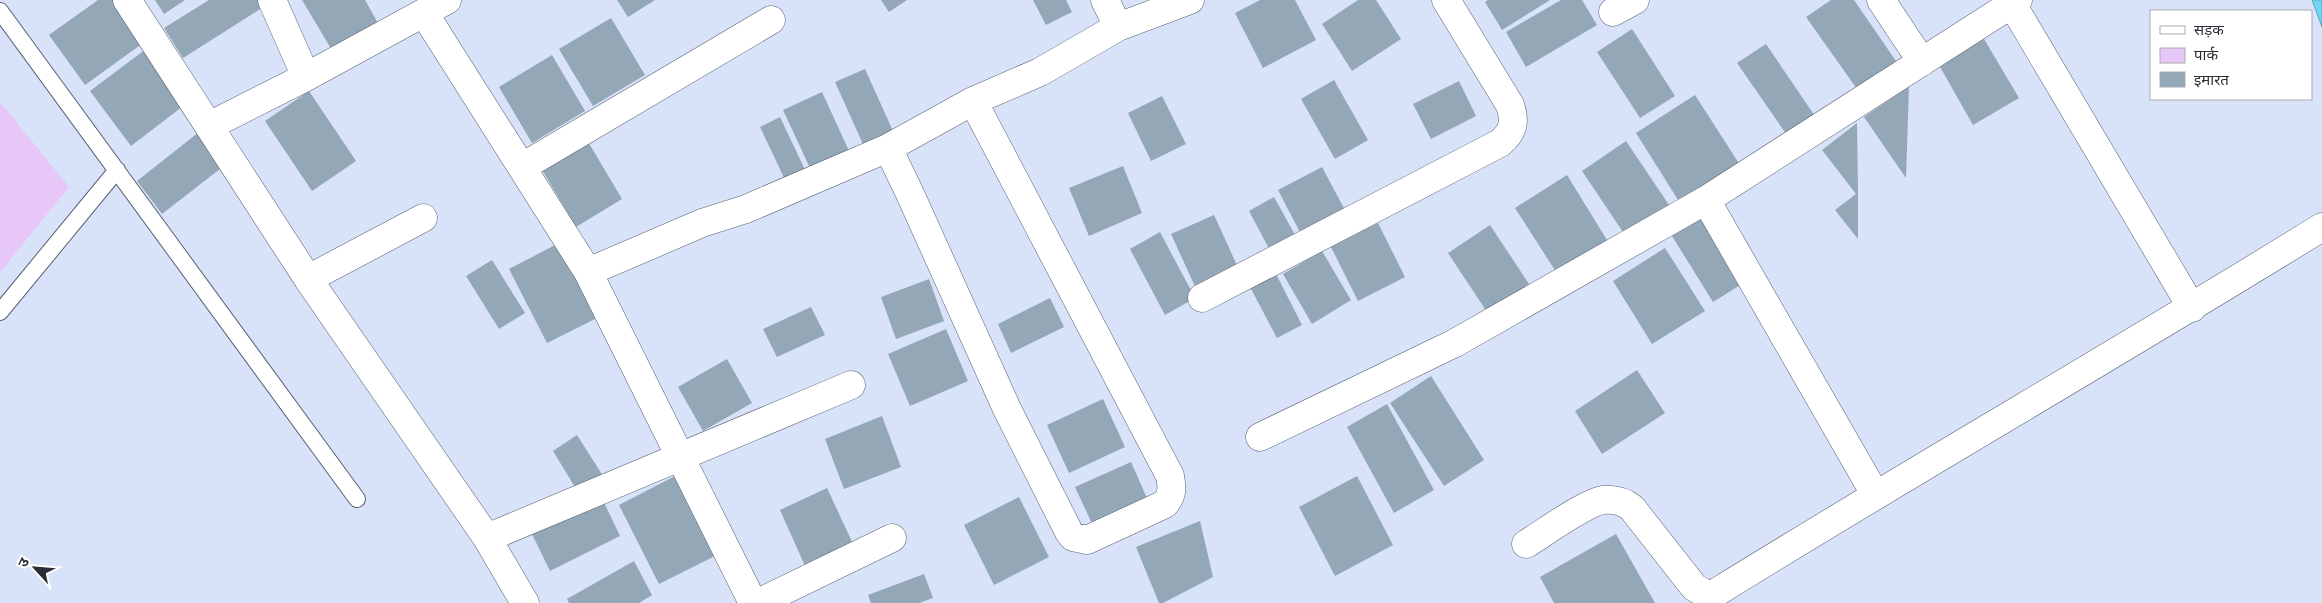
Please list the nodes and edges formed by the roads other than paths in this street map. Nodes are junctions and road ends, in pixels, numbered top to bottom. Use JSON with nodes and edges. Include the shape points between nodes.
{"nodes":[{"id":1,"x":127,"y":0,"type":"edge"},
{"id":2,"x":272,"y":0,"type":"edge"},
{"id":3,"x":1105,"y":0,"type":"edge"},
{"id":4,"x":1190,"y":0,"type":"edge"},
{"id":5,"x":1446,"y":0,"type":"edge"},
{"id":6,"x":1881,"y":0,"type":"edge"},
{"id":7,"x":2015,"y":2,"type":"edge"},
{"id":8,"x":436,"y":6,"type":"edge"},
{"id":9,"x":0,"y":11,"type":"edge"},
{"id":10,"x":771,"y":20,"type":"dead end"},
{"id":11,"x":1118,"y":26,"type":"junction"},
{"id":12,"x":1922,"y":62,"type":"junction"},
{"id":13,"x":306,"y":77,"type":"junction"},
{"id":14,"x":973,"y":101,"type":"junction"},
{"id":15,"x":209,"y":126,"type":"junction"},
{"id":16,"x":888,"y":148,"type":"junction"},
{"id":17,"x":522,"y":167,"type":"junction"},
{"id":18,"x":117,"y":170,"type":"junction"},
{"id":19,"x":1706,"y":200,"type":"junction"},
{"id":20,"x":424,"y":218,"type":"dead end"},
{"id":21,"x":2322,"y":227,"type":"edge"},
{"id":22,"x":588,"y":272,"type":"junction"},
{"id":23,"x":308,"y":279,"type":"junction"},
{"id":24,"x":1202,"y":298,"type":"dead end"},
{"id":25,"x":2192,"y":308,"type":"junction"},
{"id":26,"x":0,"y":312,"type":"edge"},
{"id":27,"x":851,"y":386,"type":"dead end"},
{"id":28,"x":1260,"y":436,"type":"dead end"},
{"id":29,"x":680,"y":457,"type":"junction"},
{"id":30,"x":1876,"y":494,"type":"junction"},
{"id":31,"x":357,"y":499,"type":"dead end"},
{"id":32,"x":487,"y":538,"type":"junction"},
{"id":33,"x":892,"y":538,"type":"dead end"},
{"id":34,"x":1526,"y":544,"type":"dead end"},
{"id":35,"x":525,"y":603,"type":"edge"},
{"id":36,"x":754,"y":603,"type":"edge"},
{"id":37,"x":758,"y":603,"type":"edge"}],
"edges":[{"from":1,"to":15,"type":"street"},
{"from":2,"to":13,"type":"street"},
{"from":3,"to":11,"type":"street"},
{"from":4,"to":11,"type":"street"},
{"from":5,"to":24,"type":"street","via":[[1510,105],[1514,115],[1510,135]]},
{"from":6,"to":12,"type":"street"},
{"from":7,"to":12,"type":"street"},
{"from":7,"to":25,"type":"street"},
{"from":8,"to":13,"type":"street"},
{"from":8,"to":17,"type":"street"},
{"from":9,"to":18,"type":"lane"},
{"from":10,"to":17,"type":"street"},
{"from":11,"to":14,"type":"street","via":[[1040,72]]},
{"from":12,"to":19,"type":"street"},
{"from":13,"to":15,"type":"street"},
{"from":14,"to":16,"type":"street"},
{"from":14,"to":16,"type":"street","via":[[1170,476],[1172,488],[1165,504],[1087,540],[1073,537],[1069,532],[1007,409]]},
{"from":15,"to":23,"type":"street"},
{"from":16,"to":22,"type":"street"},
{"from":17,"to":22,"type":"street"},
{"from":18,"to":26,"type":"lane"},
{"from":18,"to":31,"type":"lane"},
{"from":19,"to":28,"type":"street","via":[[1455,343]]},
{"from":19,"to":30,"type":"street"},
{"from":20,"to":23,"type":"street"},
{"from":21,"to":25,"type":"street"},
{"from":22,"to":29,"type":"street"},
{"from":23,"to":32,"type":"street"},
{"from":25,"to":30,"type":"street"},
{"from":27,"to":29,"type":"street"},
{"from":29,"to":32,"type":"street"},
{"from":29,"to":36,"type":"street"},
{"from":30,"to":34,"type":"street","via":[[1707,595],[1694,587],[1625,502],[1602,500]]},
{"from":32,"to":35,"type":"street"},
{"from":33,"to":37,"type":"street"}]}
